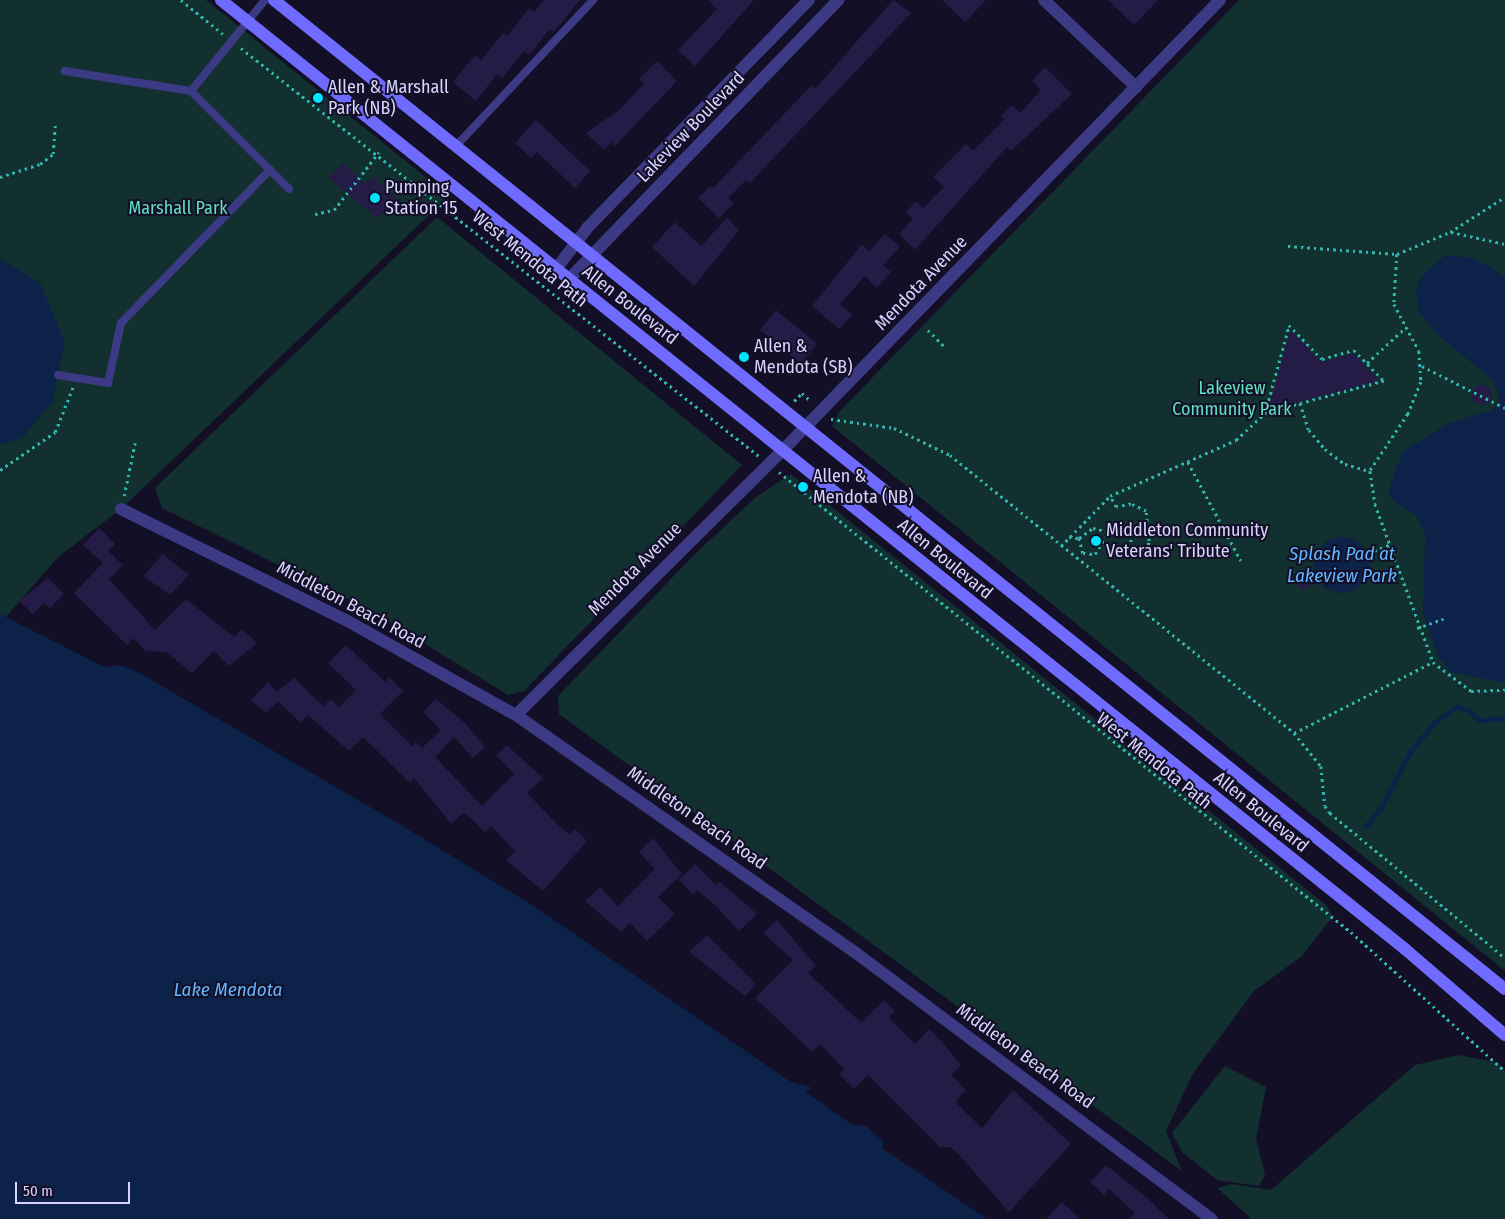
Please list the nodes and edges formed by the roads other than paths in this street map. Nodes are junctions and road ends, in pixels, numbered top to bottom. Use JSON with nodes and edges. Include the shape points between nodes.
{"nodes":[{"id":1,"x":221,"y":0,"type":"edge"},
{"id":2,"x":265,"y":0,"type":"edge"},
{"id":3,"x":274,"y":0,"type":"edge"},
{"id":4,"x":593,"y":0,"type":"edge"},
{"id":5,"x":808,"y":0,"type":"edge"},
{"id":6,"x":838,"y":0,"type":"edge"},
{"id":7,"x":1044,"y":0,"type":"edge"},
{"id":8,"x":1220,"y":0,"type":"edge"},
{"id":9,"x":248,"y":21,"type":"junction"},
{"id":10,"x":65,"y":71,"type":"dead end"},
{"id":11,"x":1136,"y":87,"type":"junction"},
{"id":12,"x":191,"y":91,"type":"junction"},
{"id":13,"x":456,"y":146,"type":"junction"},
{"id":14,"x":270,"y":170,"type":"junction"},
{"id":15,"x":289,"y":189,"type":"dead end"},
{"id":16,"x":576,"y":241,"type":"junction"},
{"id":17,"x":591,"y":254,"type":"junction"},
{"id":18,"x":556,"y":269,"type":"junction"},
{"id":19,"x":569,"y":279,"type":"junction"},
{"id":20,"x":58,"y":375,"type":"dead end"},
{"id":21,"x":807,"y":425,"type":"junction"},
{"id":22,"x":783,"y":450,"type":"junction"},
{"id":23,"x":121,"y":510,"type":"road end"},
{"id":24,"x":516,"y":715,"type":"junction"},
{"id":25,"x":1505,"y":989,"type":"edge"},
{"id":26,"x":1505,"y":1035,"type":"edge"},
{"id":27,"x":1212,"y":1219,"type":"edge"}],
"edges":[{"from":1,"to":9,"type":"main road","name":"Allen Boulevard"},
{"from":2,"to":9,"type":"lane"},
{"from":3,"to":13,"type":"main road","name":"Allen Boulevard"},
{"from":4,"to":13,"type":"lane"},
{"from":5,"to":16,"type":"street","name":"Lakeview Boulevard"},
{"from":6,"to":17,"type":"street","name":"Lakeview Boulevard"},
{"from":7,"to":11,"type":"street"},
{"from":8,"to":11,"type":"street","name":"Mendota Avenue"},
{"from":9,"to":12,"type":"lane"},
{"from":9,"to":18,"type":"main road","name":"Allen Boulevard"},
{"from":10,"to":12,"type":"lane"},
{"from":11,"to":21,"type":"street","name":"Mendota Avenue"},
{"from":12,"to":14,"type":"lane"},
{"from":13,"to":16,"type":"main road","name":"Allen Boulevard"},
{"from":14,"to":15,"type":"lane"},
{"from":14,"to":20,"type":"lane","via":[[121,323],[108,383]]},
{"from":16,"to":17,"type":"main road","name":"Allen Boulevard"},
{"from":16,"to":18,"type":"street","name":"Lakeview Boulevard"},
{"from":17,"to":19,"type":"street","name":"Lakeview Boulevard"},
{"from":17,"to":21,"type":"main road","name":"Allen Boulevard"},
{"from":18,"to":19,"type":"main road","name":"Allen Boulevard"},
{"from":19,"to":22,"type":"main road","name":"Allen Boulevard"},
{"from":21,"to":22,"type":"street","name":"Mendota Avenue"},
{"from":21,"to":25,"type":"main road","name":"Allen Boulevard"},
{"from":22,"to":24,"type":"street","name":"Mendota Avenue"},
{"from":22,"to":26,"type":"main road","name":"Allen Boulevard"},
{"from":23,"to":24,"type":"street","name":"Middleton Beach Road","via":[[344,619]]},
{"from":24,"to":27,"type":"street","name":"Middleton Beach Road","via":[[856,953]]}]}
